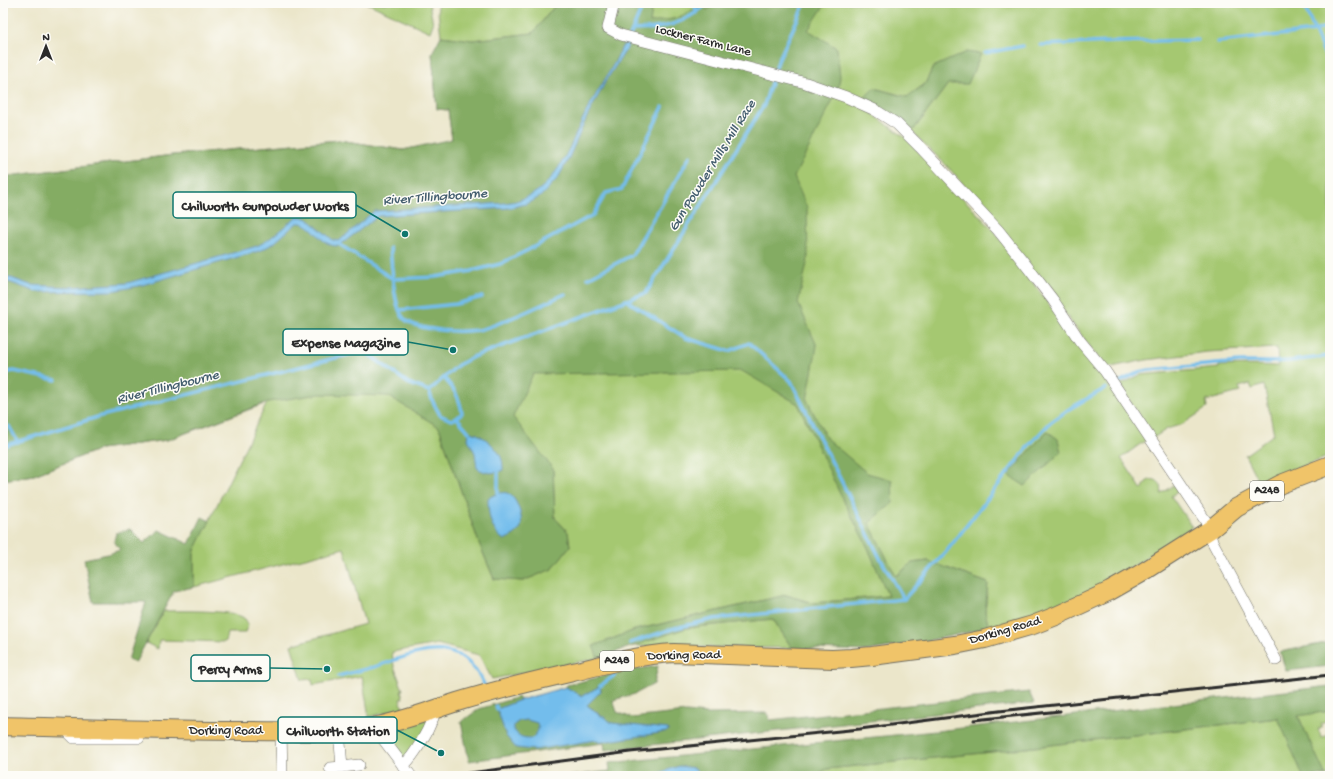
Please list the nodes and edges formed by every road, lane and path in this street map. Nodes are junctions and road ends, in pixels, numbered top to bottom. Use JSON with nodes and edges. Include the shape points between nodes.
{"nodes":[{"id":1,"x":614,"y":3,"type":"edge"},
{"id":2,"x":1330,"y":465,"type":"edge"},
{"id":3,"x":1211,"y":532,"type":"junction"},
{"id":4,"x":1276,"y":660,"type":"dead end"},
{"id":5,"x":430,"y":710,"type":"junction"},
{"id":6,"x":3,"y":726,"type":"edge"},
{"id":7,"x":374,"y":727,"type":"junction"},
{"id":8,"x":281,"y":731,"type":"junction"},
{"id":9,"x":339,"y":731,"type":"junction"},
{"id":10,"x":135,"y":734,"type":"junction"},
{"id":11,"x":185,"y":739,"type":"dead end"},
{"id":12,"x":359,"y":765,"type":"dead end"},
{"id":13,"x":403,"y":766,"type":"junction"},
{"id":14,"x":342,"y":767,"type":"junction"},
{"id":15,"x":330,"y":768,"type":"dead end"},
{"id":16,"x":285,"y":776,"type":"edge"},
{"id":17,"x":410,"y":776,"type":"edge"}],
"edges":[{"from":1,"to":3,"type":"street","name":"Lockner Farm Lane","via":[[608,28],[622,35],[806,83],[875,110],[897,124],[998,230],[1052,300],[1080,341],[1105,371]]},
{"from":2,"to":3,"type":"main road","name":"Dorking Road","number":"A248","via":[[1259,495],[1236,508]]},
{"from":3,"to":4,"type":"street","via":[[1211,539]]},
{"from":3,"to":5,"type":"main road","name":"Dorking Road","number":"A248","via":[[1140,574],[1078,606],[1033,625],[977,640],[929,649],[845,658],[674,653],[629,658],[482,694]]},
{"from":5,"to":7,"type":"main road","name":"Dorking Road","number":"A248"},
{"from":5,"to":13,"type":"street","via":[[433,718],[431,723]]},
{"from":6,"to":10,"type":"main road","name":"Dorking Road","number":"A248"},
{"from":7,"to":9,"type":"main road","name":"Dorking Road","number":"A248"},
{"from":7,"to":13,"type":"street"},
{"from":8,"to":9,"type":"main road","name":"Dorking Road","number":"A248"},
{"from":8,"to":10,"type":"main road","name":"Dorking Road","number":"A248"},
{"from":8,"to":16,"type":"street"},
{"from":9,"to":14,"type":"street"},
{"from":10,"to":11,"type":"street"},
{"from":12,"to":14,"type":"street"},
{"from":13,"to":17,"type":"street"},
{"from":14,"to":15,"type":"street"}]}
